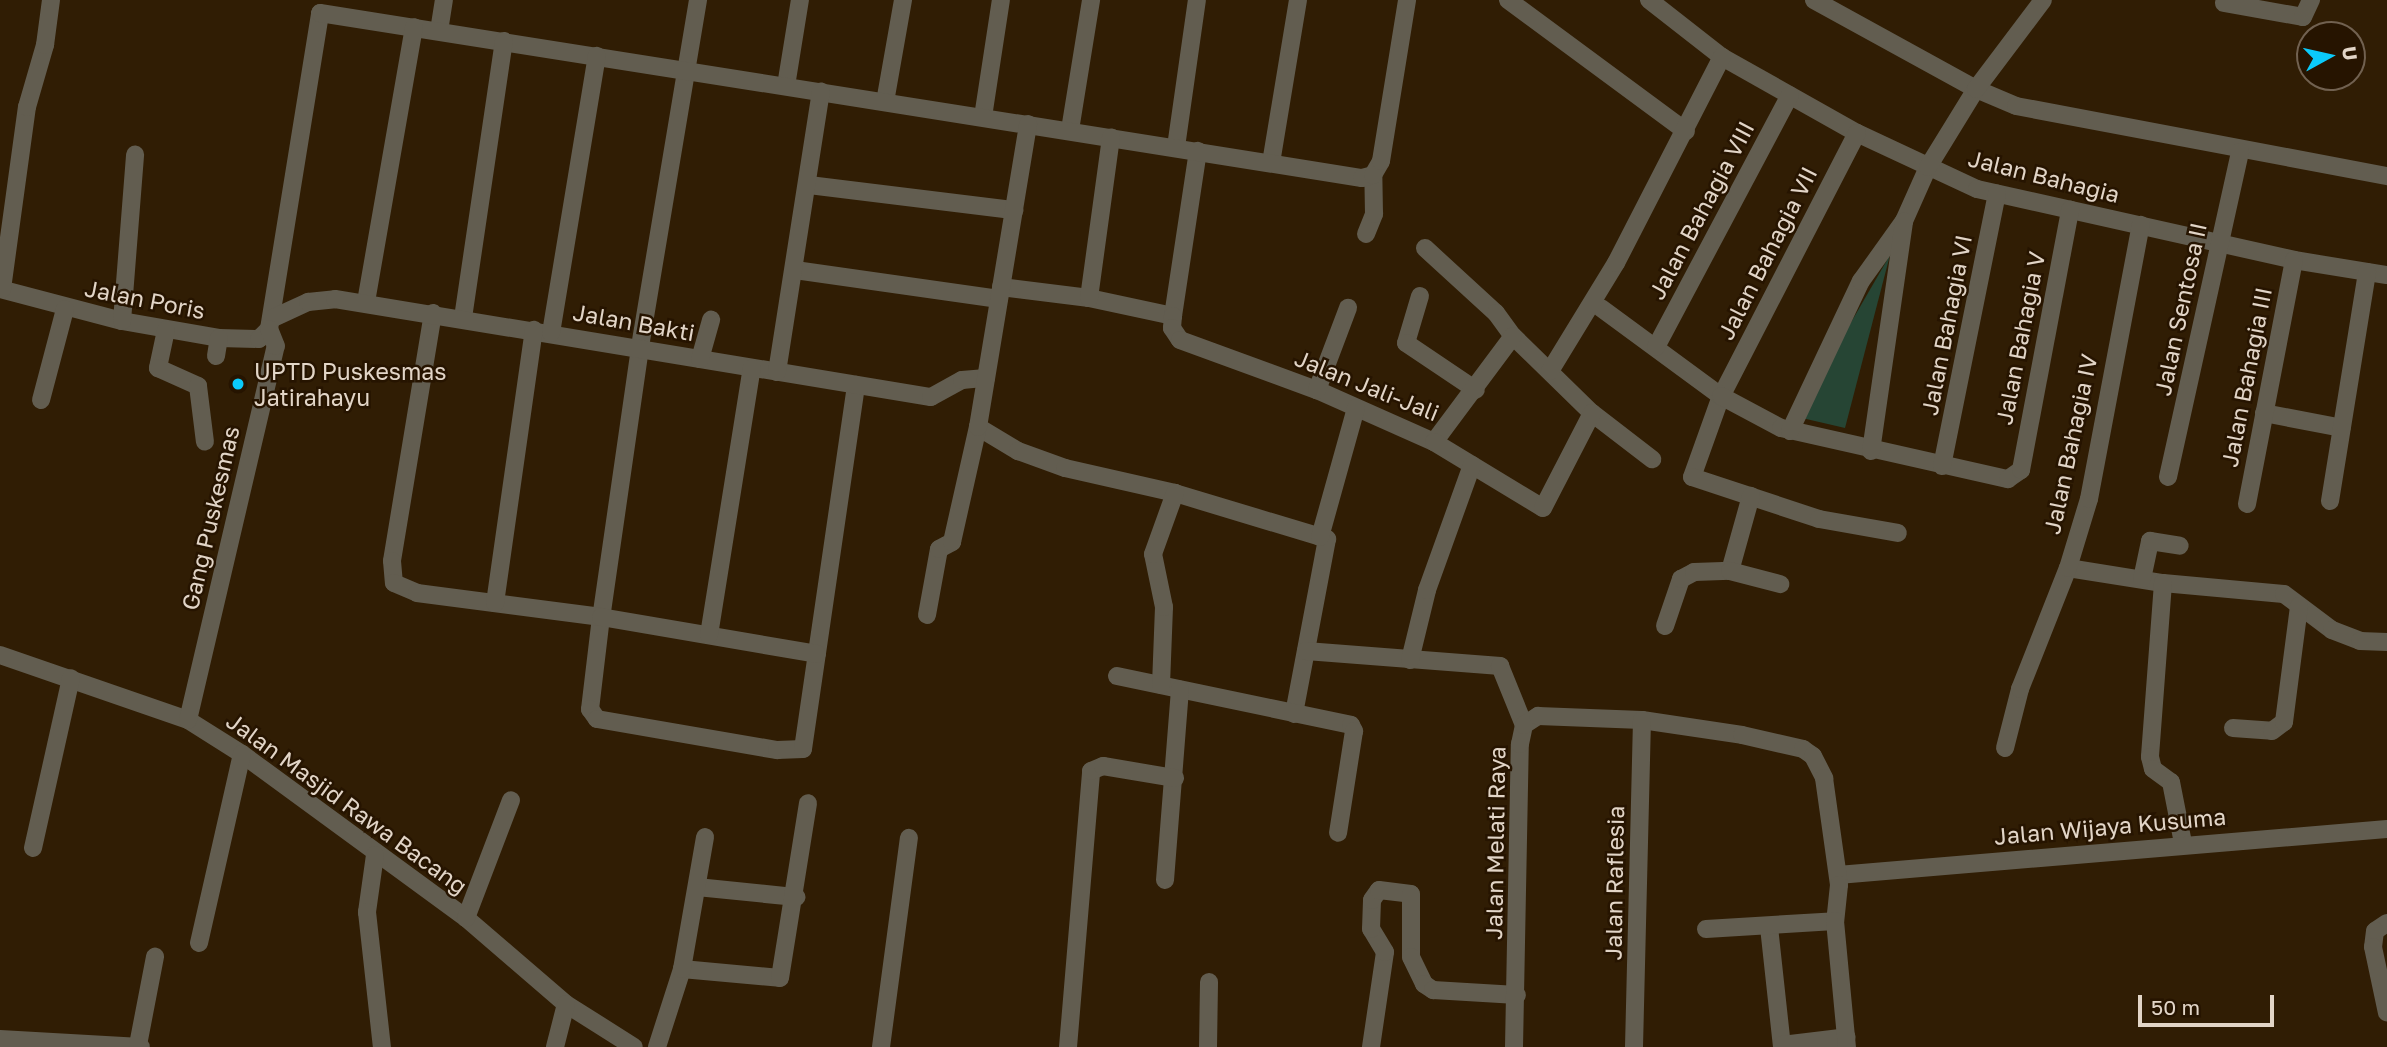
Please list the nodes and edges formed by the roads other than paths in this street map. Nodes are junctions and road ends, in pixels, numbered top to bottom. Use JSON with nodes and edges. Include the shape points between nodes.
{"nodes":[{"id":1,"x":51,"y":0,"type":"edge"},
{"id":2,"x":444,"y":0,"type":"edge"},
{"id":3,"x":698,"y":0,"type":"edge"},
{"id":4,"x":800,"y":0,"type":"edge"},
{"id":5,"x":903,"y":0,"type":"edge"},
{"id":6,"x":1001,"y":0,"type":"edge"},
{"id":7,"x":1091,"y":0,"type":"edge"},
{"id":8,"x":1197,"y":0,"type":"edge"},
{"id":9,"x":1298,"y":0,"type":"edge"},
{"id":10,"x":1407,"y":0,"type":"edge"},
{"id":11,"x":1508,"y":0,"type":"edge"},
{"id":12,"x":1648,"y":0,"type":"edge"},
{"id":13,"x":1814,"y":0,"type":"edge"},
{"id":14,"x":2043,"y":0,"type":"edge"},
{"id":15,"x":2311,"y":0,"type":"edge"},
{"id":16,"x":2224,"y":3,"type":"dead end"},
{"id":17,"x":314,"y":6,"type":"edge"},
{"id":18,"x":414,"y":27,"type":"junction"},
{"id":19,"x":439,"y":31,"type":"junction"},
{"id":20,"x":504,"y":41,"type":"junction"},
{"id":21,"x":597,"y":56,"type":"junction"},
{"id":22,"x":1723,"y":57,"type":"junction"},
{"id":23,"x":685,"y":70,"type":"junction"},
{"id":24,"x":786,"y":86,"type":"junction"},
{"id":25,"x":1976,"y":89,"type":"junction"},
{"id":26,"x":821,"y":91,"type":"junction"},
{"id":27,"x":1790,"y":94,"type":"junction"},
{"id":28,"x":885,"y":102,"type":"junction"},
{"id":29,"x":983,"y":117,"type":"junction"},
{"id":30,"x":1028,"y":124,"type":"junction"},
{"id":31,"x":1070,"y":130,"type":"junction"},
{"id":32,"x":1686,"y":131,"type":"junction"},
{"id":33,"x":1857,"y":133,"type":"junction"},
{"id":34,"x":1111,"y":137,"type":"junction"},
{"id":35,"x":1176,"y":148,"type":"junction"},
{"id":36,"x":1198,"y":151,"type":"junction"},
{"id":37,"x":2240,"y":152,"type":"junction"},
{"id":38,"x":135,"y":155,"type":"dead end"},
{"id":39,"x":1271,"y":163,"type":"junction"},
{"id":40,"x":1928,"y":167,"type":"junction"},
{"id":41,"x":1373,"y":175,"type":"junction"},
{"id":42,"x":2387,"y":176,"type":"edge"},
{"id":43,"x":809,"y":185,"type":"junction"},
{"id":44,"x":1997,"y":194,"type":"junction"},
{"id":45,"x":1014,"y":210,"type":"junction"},
{"id":46,"x":2070,"y":210,"type":"junction"},
{"id":47,"x":1904,"y":221,"type":"junction"},
{"id":48,"x":2141,"y":225,"type":"junction"},
{"id":49,"x":1366,"y":234,"type":"dead end"},
{"id":50,"x":2220,"y":242,"type":"junction"},
{"id":51,"x":1425,"y":248,"type":"dead end"},
{"id":52,"x":2294,"y":260,"type":"junction"},
{"id":53,"x":795,"y":270,"type":"junction"},
{"id":54,"x":2367,"y":272,"type":"junction"},
{"id":55,"x":2387,"y":275,"type":"edge"},
{"id":56,"x":1,"y":289,"type":"edge"},
{"id":57,"x":1000,"y":293,"type":"junction"},
{"id":58,"x":1420,"y":296,"type":"dead end"},
{"id":59,"x":1089,"y":298,"type":"junction"},
{"id":60,"x":366,"y":302,"type":"junction"},
{"id":61,"x":1348,"y":307,"type":"dead end"},
{"id":62,"x":1601,"y":308,"type":"dead end"},
{"id":63,"x":65,"y":309,"type":"junction"},
{"id":64,"x":433,"y":313,"type":"junction"},
{"id":65,"x":1173,"y":316,"type":"junction"},
{"id":66,"x":463,"y":318,"type":"junction"},
{"id":67,"x":711,"y":320,"type":"dead end"},
{"id":68,"x":122,"y":321,"type":"junction"},
{"id":69,"x":270,"y":324,"type":"junction"},
{"id":70,"x":166,"y":330,"type":"junction"},
{"id":71,"x":542,"y":332,"type":"junction"},
{"id":72,"x":1513,"y":336,"type":"junction"},
{"id":73,"x":1656,"y":347,"type":"junction"},
{"id":74,"x":640,"y":348,"type":"junction"},
{"id":75,"x":701,"y":359,"type":"junction"},
{"id":76,"x":752,"y":368,"type":"junction"},
{"id":77,"x":1550,"y":371,"type":"junction"},
{"id":78,"x":777,"y":372,"type":"junction"},
{"id":79,"x":986,"y":378,"type":"junction"},
{"id":80,"x":856,"y":386,"type":"junction"},
{"id":81,"x":1317,"y":390,"type":"junction"},
{"id":82,"x":1476,"y":390,"type":"junction"},
{"id":83,"x":1721,"y":396,"type":"junction"},
{"id":84,"x":41,"y":400,"type":"dead end"},
{"id":85,"x":1356,"y":408,"type":"junction"},
{"id":86,"x":1592,"y":413,"type":"junction"},
{"id":87,"x":2264,"y":413,"type":"junction"},
{"id":88,"x":978,"y":427,"type":"junction"},
{"id":89,"x":2342,"y":428,"type":"junction"},
{"id":90,"x":1790,"y":431,"type":"junction"},
{"id":91,"x":205,"y":442,"type":"dead end"},
{"id":92,"x":1434,"y":442,"type":"junction"},
{"id":93,"x":1871,"y":451,"type":"junction"},
{"id":94,"x":1652,"y":459,"type":"dead end"},
{"id":95,"x":1472,"y":466,"type":"junction"},
{"id":96,"x":1942,"y":466,"type":"junction"},
{"id":97,"x":2168,"y":477,"type":"dead end"},
{"id":98,"x":1175,"y":493,"type":"junction"},
{"id":99,"x":1752,"y":496,"type":"junction"},
{"id":100,"x":2330,"y":501,"type":"dead end"},
{"id":101,"x":2247,"y":504,"type":"dead end"},
{"id":102,"x":1898,"y":533,"type":"dead end"},
{"id":103,"x":1320,"y":537,"type":"junction"},
{"id":104,"x":2180,"y":546,"type":"dead end"},
{"id":105,"x":2068,"y":568,"type":"junction"},
{"id":106,"x":1730,"y":571,"type":"junction"},
{"id":107,"x":2142,"y":579,"type":"junction"},
{"id":108,"x":2164,"y":583,"type":"junction"},
{"id":109,"x":1780,"y":584,"type":"dead end"},
{"id":110,"x":495,"y":603,"type":"junction"},
{"id":111,"x":2299,"y":606,"type":"junction"},
{"id":112,"x":927,"y":614,"type":"dead end"},
{"id":113,"x":601,"y":617,"type":"junction"},
{"id":114,"x":1665,"y":626,"type":"dead end"},
{"id":115,"x":709,"y":635,"type":"junction"},
{"id":116,"x":2387,"y":642,"type":"edge"},
{"id":117,"x":1306,"y":651,"type":"junction"},
{"id":118,"x":817,"y":654,"type":"junction"},
{"id":119,"x":0,"y":655,"type":"edge"},
{"id":120,"x":1410,"y":660,"type":"junction"},
{"id":121,"x":1117,"y":676,"type":"dead end"},
{"id":122,"x":71,"y":678,"type":"junction"},
{"id":123,"x":1161,"y":685,"type":"junction"},
{"id":124,"x":1180,"y":690,"type":"junction"},
{"id":125,"x":1294,"y":714,"type":"junction"},
{"id":126,"x":188,"y":720,"type":"junction"},
{"id":127,"x":1642,"y":720,"type":"junction"},
{"id":128,"x":1524,"y":725,"type":"junction"},
{"id":129,"x":2233,"y":728,"type":"dead end"},
{"id":130,"x":2005,"y":748,"type":"dead end"},
{"id":131,"x":242,"y":754,"type":"junction"},
{"id":132,"x":1175,"y":779,"type":"junction"},
{"id":133,"x":511,"y":800,"type":"dead end"},
{"id":134,"x":808,"y":803,"type":"dead end"},
{"id":135,"x":2387,"y":829,"type":"edge"},
{"id":136,"x":1338,"y":833,"type":"dead end"},
{"id":137,"x":705,"y":837,"type":"dead end"},
{"id":138,"x":909,"y":838,"type":"dead end"},
{"id":139,"x":2183,"y":843,"type":"junction"},
{"id":140,"x":33,"y":848,"type":"dead end"},
{"id":141,"x":375,"y":855,"type":"junction"},
{"id":142,"x":1838,"y":875,"type":"junction"},
{"id":143,"x":1165,"y":880,"type":"dead end"},
{"id":144,"x":697,"y":887,"type":"junction"},
{"id":145,"x":796,"y":897,"type":"junction"},
{"id":146,"x":466,"y":918,"type":"junction"},
{"id":147,"x":1835,"y":921,"type":"junction"},
{"id":148,"x":2387,"y":923,"type":"edge"},
{"id":149,"x":1769,"y":927,"type":"junction"},
{"id":150,"x":1706,"y":929,"type":"dead end"},
{"id":151,"x":199,"y":943,"type":"dead end"},
{"id":152,"x":155,"y":957,"type":"dead end"},
{"id":153,"x":682,"y":969,"type":"junction"},
{"id":154,"x":1209,"y":982,"type":"dead end"},
{"id":155,"x":1517,"y":995,"type":"junction"},
{"id":156,"x":566,"y":1004,"type":"junction"},
{"id":157,"x":2387,"y":1013,"type":"edge"},
{"id":158,"x":0,"y":1039,"type":"edge"},
{"id":159,"x":1847,"y":1042,"type":"edge"},
{"id":160,"x":139,"y":1046,"type":"edge"},
{"id":161,"x":1782,"y":1046,"type":"edge"},
{"id":162,"x":382,"y":1047,"type":"edge"},
{"id":163,"x":555,"y":1047,"type":"edge"},
{"id":164,"x":634,"y":1047,"type":"edge"},
{"id":165,"x":657,"y":1047,"type":"edge"},
{"id":166,"x":881,"y":1047,"type":"edge"},
{"id":167,"x":1068,"y":1047,"type":"edge"},
{"id":168,"x":1208,"y":1047,"type":"edge"},
{"id":169,"x":1371,"y":1047,"type":"edge"},
{"id":170,"x":1514,"y":1047,"type":"edge"},
{"id":171,"x":1634,"y":1047,"type":"edge"}],
"edges":[{"from":1,"to":56,"type":"street","via":[[45,45],[27,107]]},
{"from":2,"to":19,"type":"street"},
{"from":3,"to":23,"type":"street"},
{"from":4,"to":24,"type":"street"},
{"from":5,"to":28,"type":"street"},
{"from":6,"to":29,"type":"street"},
{"from":7,"to":31,"type":"street"},
{"from":8,"to":35,"type":"street"},
{"from":9,"to":39,"type":"street"},
{"from":10,"to":41,"type":"street","via":[[1381,162]]},
{"from":11,"to":32,"type":"street"},
{"from":12,"to":22,"type":"street","name":"Jalan Bahagia"},
{"from":13,"to":25,"type":"street"},
{"from":14,"to":25,"type":"street"},
{"from":15,"to":16,"type":"street","via":[[2303,17]]},
{"from":17,"to":18,"type":"street"},
{"from":17,"to":69,"type":"street","name":"Gang Puskesmas"},
{"from":18,"to":19,"type":"street"},
{"from":18,"to":60,"type":"street"},
{"from":19,"to":20,"type":"street"},
{"from":20,"to":21,"type":"street"},
{"from":20,"to":66,"type":"street"},
{"from":21,"to":23,"type":"street"},
{"from":21,"to":71,"type":"street"},
{"from":22,"to":27,"type":"street","name":"Jalan Bahagia"},
{"from":22,"to":32,"type":"street"},
{"from":23,"to":24,"type":"street"},
{"from":23,"to":74,"type":"street"},
{"from":24,"to":26,"type":"street"},
{"from":25,"to":37,"type":"street","via":[[2016,106]]},
{"from":25,"to":40,"type":"street"},
{"from":26,"to":28,"type":"street"},
{"from":26,"to":43,"type":"street"},
{"from":27,"to":33,"type":"street","name":"Jalan Bahagia"},
{"from":27,"to":73,"type":"street","name":"Jalan Bahagia VIII"},
{"from":28,"to":29,"type":"street"},
{"from":29,"to":30,"type":"street"},
{"from":30,"to":31,"type":"street"},
{"from":30,"to":45,"type":"street"},
{"from":31,"to":34,"type":"street"},
{"from":32,"to":77,"type":"street"},
{"from":33,"to":40,"type":"street","name":"Jalan Bahagia"},
{"from":33,"to":83,"type":"street","name":"Jalan Bahagia VII"},
{"from":34,"to":35,"type":"street"},
{"from":34,"to":59,"type":"street"},
{"from":35,"to":36,"type":"street"},
{"from":36,"to":39,"type":"street"},
{"from":36,"to":65,"type":"street"},
{"from":37,"to":42,"type":"street"},
{"from":37,"to":50,"type":"street","name":"Jalan Sentosa II"},
{"from":38,"to":68,"type":"street"},
{"from":39,"to":41,"type":"street","via":[[1362,178]]},
{"from":40,"to":44,"type":"street","name":"Jalan Bahagia"},
{"from":40,"to":47,"type":"street"},
{"from":41,"to":49,"type":"street","via":[[1374,214]]},
{"from":43,"to":45,"type":"street"},
{"from":43,"to":53,"type":"street"},
{"from":44,"to":46,"type":"street","name":"Jalan Bahagia"},
{"from":44,"to":96,"type":"street","name":"Jalan Bahagia VI"},
{"from":45,"to":57,"type":"street"},
{"from":46,"to":48,"type":"street","name":"Jalan Bahagia"},
{"from":46,"to":96,"type":"street","name":"Jalan Bahagia V","via":[[2017,475],[2008,479]]},
{"from":47,"to":90,"type":"street","via":[[1861,281]]},
{"from":47,"to":93,"type":"street"},
{"from":48,"to":50,"type":"street","name":"Jalan Bahagia"},
{"from":48,"to":105,"type":"street","name":"Jalan Bahagia IV","via":[[2089,499]]},
{"from":50,"to":52,"type":"street","name":"Jalan Bahagia"},
{"from":50,"to":97,"type":"street","name":"Jalan Sentosa II"},
{"from":51,"to":72,"type":"street","via":[[1496,313]]},
{"from":52,"to":54,"type":"street","name":"Jalan Bahagia"},
{"from":52,"to":87,"type":"street","name":"Jalan Bahagia III"},
{"from":53,"to":57,"type":"street"},
{"from":53,"to":78,"type":"street"},
{"from":54,"to":55,"type":"street","name":"Jalan Bahagia"},
{"from":54,"to":89,"type":"street"},
{"from":56,"to":63,"type":"street","name":"Jalan Poris"},
{"from":57,"to":59,"type":"street"},
{"from":57,"to":79,"type":"street"},
{"from":58,"to":82,"type":"street","via":[[1406,343]]},
{"from":59,"to":65,"type":"street"},
{"from":60,"to":64,"type":"street","name":"Jalan Bakti"},
{"from":60,"to":69,"type":"street","name":"Jalan Bakti","via":[[308,302]]},
{"from":61,"to":81,"type":"street"},
{"from":62,"to":73,"type":"street"},
{"from":63,"to":68,"type":"street","name":"Jalan Poris"},
{"from":63,"to":84,"type":"street"},
{"from":64,"to":66,"type":"street","name":"Jalan Bakti"},
{"from":64,"to":110,"type":"street","via":[[392,561],[394,583],[417,593]]},
{"from":65,"to":81,"type":"street","name":"Jalan Jali-Jali","via":[[1172,328],[1180,340]]},
{"from":66,"to":71,"type":"street","name":"Jalan Bakti"},
{"from":67,"to":75,"type":"street"},
{"from":68,"to":70,"type":"street","name":"Jalan Poris"},
{"from":69,"to":70,"type":"street","name":"Jalan Poris","via":[[250,342],[217,347]]},
{"from":69,"to":126,"type":"street","name":"Gang Puskesmas","via":[[276,346]]},
{"from":70,"to":91,"type":"street","via":[[158,368],[198,386]]},
{"from":71,"to":74,"type":"street","name":"Jalan Bakti"},
{"from":71,"to":110,"type":"street"},
{"from":72,"to":77,"type":"street"},
{"from":72,"to":82,"type":"street","name":"Jalan Jali-Jali"},
{"from":73,"to":83,"type":"street"},
{"from":74,"to":75,"type":"street","name":"Jalan Bakti"},
{"from":74,"to":113,"type":"street"},
{"from":75,"to":76,"type":"street","name":"Jalan Bakti"},
{"from":76,"to":78,"type":"street","name":"Jalan Bakti"},
{"from":76,"to":115,"type":"street"},
{"from":77,"to":86,"type":"street"},
{"from":78,"to":80,"type":"street","name":"Jalan Bakti"},
{"from":79,"to":80,"type":"street","name":"Jalan Bakti","via":[[962,380],[931,397]]},
{"from":79,"to":88,"type":"street"},
{"from":80,"to":118,"type":"street"},
{"from":81,"to":85,"type":"street","name":"Jalan Jali-Jali"},
{"from":82,"to":92,"type":"street","name":"Jalan Jali-Jali"},
{"from":83,"to":90,"type":"street"},
{"from":83,"to":99,"type":"street","name":"Jalan Bahagia VII","via":[[1692,477]]},
{"from":85,"to":92,"type":"street","name":"Jalan Jali-Jali"},
{"from":85,"to":103,"type":"street"},
{"from":86,"to":94,"type":"street"},
{"from":86,"to":95,"type":"street","via":[[1543,508]]},
{"from":87,"to":89,"type":"street"},
{"from":87,"to":101,"type":"street","name":"Jalan Bahagia III"},
{"from":88,"to":98,"type":"street","via":[[1018,451],[1065,468]]},
{"from":88,"to":112,"type":"street","via":[[952,542],[939,549]]},
{"from":89,"to":100,"type":"street"},
{"from":90,"to":93,"type":"street"},
{"from":92,"to":95,"type":"street"},
{"from":93,"to":96,"type":"street"},
{"from":95,"to":120,"type":"street","via":[[1427,590]]},
{"from":98,"to":103,"type":"street"},
{"from":98,"to":123,"type":"street","via":[[1153,554],[1164,607]]},
{"from":99,"to":102,"type":"street","via":[[1819,519]]},
{"from":99,"to":106,"type":"street"},
{"from":103,"to":117,"type":"street","via":[[1327,539]]},
{"from":104,"to":107,"type":"street","via":[[2150,541]]},
{"from":105,"to":107,"type":"street"},
{"from":105,"to":130,"type":"street","name":"Jalan Bahagia IV","via":[[2021,689]]},
{"from":106,"to":109,"type":"street"},
{"from":106,"to":114,"type":"street","via":[[1694,572],[1681,579]]},
{"from":107,"to":108,"type":"street"},
{"from":108,"to":111,"type":"street","via":[[2284,594]]},
{"from":108,"to":139,"type":"street","via":[[2150,757],[2154,769],[2171,782]]},
{"from":110,"to":113,"type":"street"},
{"from":111,"to":116,"type":"street","via":[[2350,638]]},
{"from":111,"to":129,"type":"street","via":[[2284,722],[2272,731]]},
{"from":113,"to":115,"type":"street"},
{"from":113,"to":118,"type":"street","via":[[590,709],[604,723],[639,729],[777,750],[803,749]]},
{"from":115,"to":118,"type":"street"},
{"from":117,"to":120,"type":"street"},
{"from":117,"to":125,"type":"street"},
{"from":119,"to":122,"type":"street","name":"Jalan Masjid Rawa Bacang"},
{"from":120,"to":128,"type":"street","via":[[1500,666]]},
{"from":121,"to":123,"type":"street"},
{"from":122,"to":126,"type":"street","name":"Jalan Masjid Rawa Bacang"},
{"from":122,"to":140,"type":"street"},
{"from":123,"to":124,"type":"street"},
{"from":124,"to":125,"type":"street"},
{"from":124,"to":132,"type":"street"},
{"from":125,"to":136,"type":"street","via":[[1340,721],[1354,731]]},
{"from":126,"to":131,"type":"street","name":"Jalan Masjid Rawa Bacang"},
{"from":127,"to":128,"type":"street","name":"Jalan Melati Raya","via":[[1538,716]]},
{"from":127,"to":142,"type":"street","name":"Jalan Melati Raya","via":[[1742,735],[1803,749],[1813,756],[1824,778]]},
{"from":127,"to":171,"type":"street","name":"Jalan Raflesia"},
{"from":128,"to":155,"type":"street","name":"Jalan Melati Raya","via":[[1520,744]]},
{"from":131,"to":141,"type":"street","name":"Jalan Masjid Rawa Bacang"},
{"from":131,"to":151,"type":"street"},
{"from":132,"to":143,"type":"street"},
{"from":132,"to":167,"type":"street","via":[[1103,766],[1091,771]]},
{"from":133,"to":146,"type":"street"},
{"from":134,"to":145,"type":"street"},
{"from":135,"to":139,"type":"street","name":"Jalan Wijaya Kusuma"},
{"from":137,"to":144,"type":"street"},
{"from":138,"to":166,"type":"street"},
{"from":139,"to":142,"type":"street","name":"Jalan Wijaya Kusuma"},
{"from":141,"to":146,"type":"street","name":"Jalan Masjid Rawa Bacang"},
{"from":141,"to":162,"type":"street","via":[[367,912]]},
{"from":142,"to":147,"type":"street","name":"Jalan Melati Raya"},
{"from":144,"to":145,"type":"street"},
{"from":144,"to":153,"type":"street"},
{"from":145,"to":153,"type":"street","via":[[780,978]]},
{"from":146,"to":156,"type":"street","name":"Jalan Masjid Rawa Bacang"},
{"from":147,"to":149,"type":"street"},
{"from":147,"to":159,"type":"street","name":"Jalan Melati Raya"},
{"from":148,"to":157,"type":"street","via":[[2375,932],[2373,947]]},
{"from":149,"to":150,"type":"street"},
{"from":149,"to":161,"type":"street"},
{"from":152,"to":160,"type":"street"},
{"from":153,"to":165,"type":"street"},
{"from":154,"to":168,"type":"street"},
{"from":155,"to":169,"type":"street","via":[[1433,990],[1423,984],[1411,957],[1410,894],[1389,889],[1375,893],[1372,934],[1385,952]]},
{"from":155,"to":170,"type":"street","name":"Jalan Melati Raya"},
{"from":156,"to":163,"type":"street"},
{"from":156,"to":164,"type":"street","name":"Jalan Masjid Rawa Bacang"},
{"from":158,"to":160,"type":"street"},
{"from":159,"to":161,"type":"street"}]}
